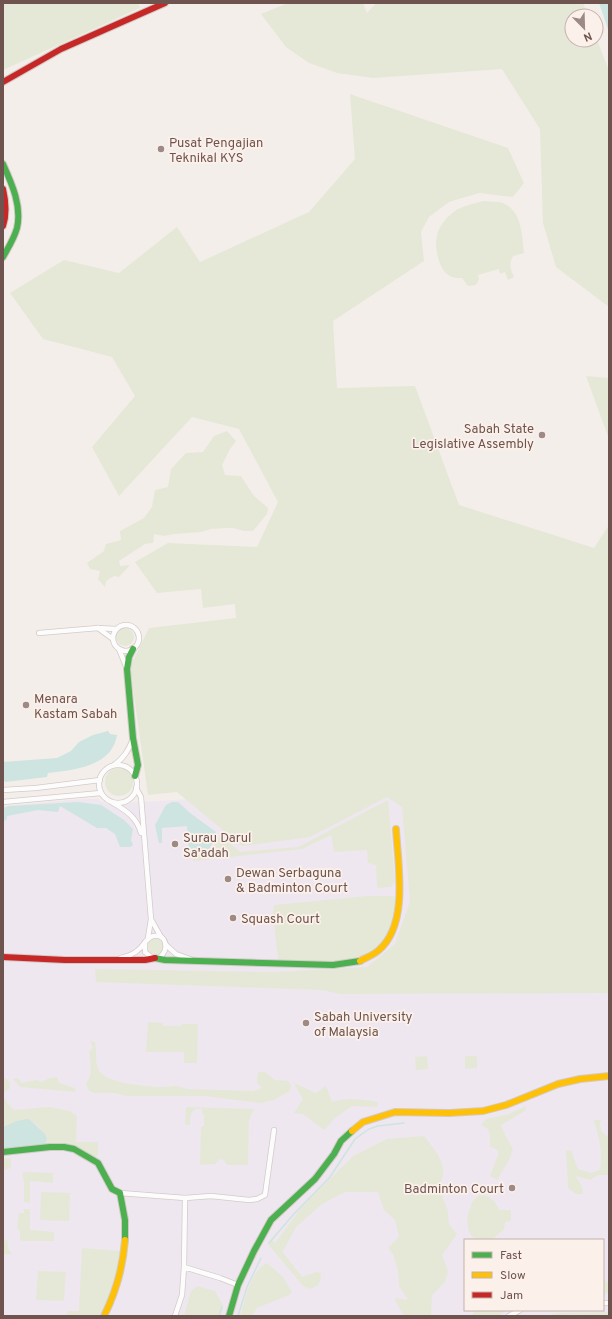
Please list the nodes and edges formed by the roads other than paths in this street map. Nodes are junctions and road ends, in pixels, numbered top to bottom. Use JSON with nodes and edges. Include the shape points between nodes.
{"nodes":[{"id":1,"x":165,"y":3,"type":"edge"},
{"id":2,"x":3,"y":82,"type":"edge"},
{"id":3,"x":3,"y":164,"type":"edge"},
{"id":4,"x":3,"y":189,"type":"edge"},
{"id":5,"x":3,"y":225,"type":"edge"},
{"id":6,"x":3,"y":257,"type":"edge"},
{"id":7,"x":98,"y":628,"type":"junction"},
{"id":8,"x":116,"y":629,"type":"junction"},
{"id":9,"x":39,"y":633,"type":"dead end"},
{"id":10,"x":113,"y":639,"type":"junction"},
{"id":11,"x":119,"y":649,"type":"junction"},
{"id":12,"x":133,"y":649,"type":"junction"},
{"id":13,"x":127,"y":669,"type":"junction"},
{"id":14,"x":133,"y":738,"type":"junction"},
{"id":15,"x":112,"y":766,"type":"junction"},
{"id":16,"x":135,"y":776,"type":"junction"},
{"id":17,"x":100,"y":780,"type":"junction"},
{"id":18,"x":136,"y":788,"type":"junction"},
{"id":19,"x":3,"y":790,"type":"edge"},
{"id":20,"x":101,"y":793,"type":"junction"},
{"id":21,"x":3,"y":802,"type":"edge"},
{"id":22,"x":112,"y":802,"type":"junction"},
{"id":23,"x":396,"y":829,"type":"dead end"},
{"id":24,"x":144,"y":840,"type":"junction"},
{"id":25,"x":151,"y":919,"type":"junction"},
{"id":26,"x":161,"y":937,"type":"junction"},
{"id":27,"x":146,"y":940,"type":"junction"},
{"id":28,"x":166,"y":944,"type":"junction"},
{"id":29,"x":3,"y":957,"type":"edge"},
{"id":30,"x":154,"y":958,"type":"junction"},
{"id":31,"x":116,"y":959,"type":"junction"},
{"id":32,"x":194,"y":961,"type":"junction"},
{"id":33,"x":609,"y":1076,"type":"edge"},
{"id":34,"x":274,"y":1130,"type":"dead end"},
{"id":35,"x":3,"y":1152,"type":"edge"},
{"id":36,"x":120,"y":1193,"type":"junction"},
{"id":37,"x":185,"y":1198,"type":"junction"},
{"id":38,"x":184,"y":1267,"type":"junction"},
{"id":39,"x":238,"y":1285,"type":"junction"},
{"id":40,"x":518,"y":1311,"type":"edge"},
{"id":41,"x":104,"y":1316,"type":"edge"},
{"id":42,"x":175,"y":1316,"type":"edge"},
{"id":43,"x":229,"y":1316,"type":"edge"},
{"id":44,"x":508,"y":1316,"type":"edge"}],
"edges":[{"from":1,"to":2,"type":"main road","via":[[61,49]]},
{"from":3,"to":6,"type":"main road","via":[[17,204],[17,225]]},
{"from":4,"to":5,"type":"main road","via":[[6,213]]},
{"from":7,"to":8,"type":"street"},
{"from":7,"to":9,"type":"street"},
{"from":7,"to":10,"type":"street"},
{"from":8,"to":10,"type":"street"},
{"from":8,"to":12,"type":"street","via":[[130,625],[138,632],[138,644]]},
{"from":10,"to":11,"type":"street"},
{"from":11,"to":12,"type":"street"},
{"from":11,"to":13,"type":"street"},
{"from":12,"to":13,"type":"main road"},
{"from":13,"to":14,"type":"main road"},
{"from":14,"to":15,"type":"street","via":[[122,760]]},
{"from":14,"to":16,"type":"main road","via":[[138,765]]},
{"from":15,"to":16,"type":"street","via":[[124,766]]},
{"from":15,"to":17,"type":"street"},
{"from":16,"to":18,"type":"street"},
{"from":17,"to":19,"type":"street"},
{"from":17,"to":20,"type":"street"},
{"from":18,"to":22,"type":"street","via":[[127,800]]},
{"from":18,"to":24,"type":"street","via":[[141,797]]},
{"from":20,"to":21,"type":"street"},
{"from":20,"to":22,"type":"street"},
{"from":22,"to":24,"type":"street","via":[[125,809],[137,821]]},
{"from":23,"to":32,"type":"main road","via":[[399,911],[396,926],[375,955],[346,965]]},
{"from":24,"to":25,"type":"street"},
{"from":25,"to":26,"type":"street"},
{"from":25,"to":27,"type":"street"},
{"from":26,"to":27,"type":"street","via":[[153,936]]},
{"from":26,"to":28,"type":"street"},
{"from":27,"to":30,"type":"street","via":[[145,952]]},
{"from":27,"to":31,"type":"street","via":[[139,950],[130,956]]},
{"from":28,"to":30,"type":"street","via":[[164,953]]},
{"from":28,"to":32,"type":"street","via":[[176,954]]},
{"from":29,"to":31,"type":"main road"},
{"from":30,"to":31,"type":"main road"},
{"from":30,"to":32,"type":"main road"},
{"from":33,"to":39,"type":"main road","via":[[558,1084],[506,1105],[483,1111],[396,1112],[364,1122],[341,1141],[315,1179],[271,1220]]},
{"from":34,"to":37,"type":"street","via":[[262,1197],[249,1200],[211,1196]]},
{"from":35,"to":36,"type":"main road","via":[[50,1147],[74,1149],[98,1163],[112,1189]]},
{"from":36,"to":37,"type":"street"},
{"from":36,"to":41,"type":"main road","via":[[125,1225],[123,1255],[114,1297]]},
{"from":37,"to":38,"type":"street"},
{"from":38,"to":39,"type":"street"},
{"from":38,"to":42,"type":"street","via":[[182,1295]]},
{"from":39,"to":43,"type":"main road"},
{"from":40,"to":44,"type":"street"}]}
